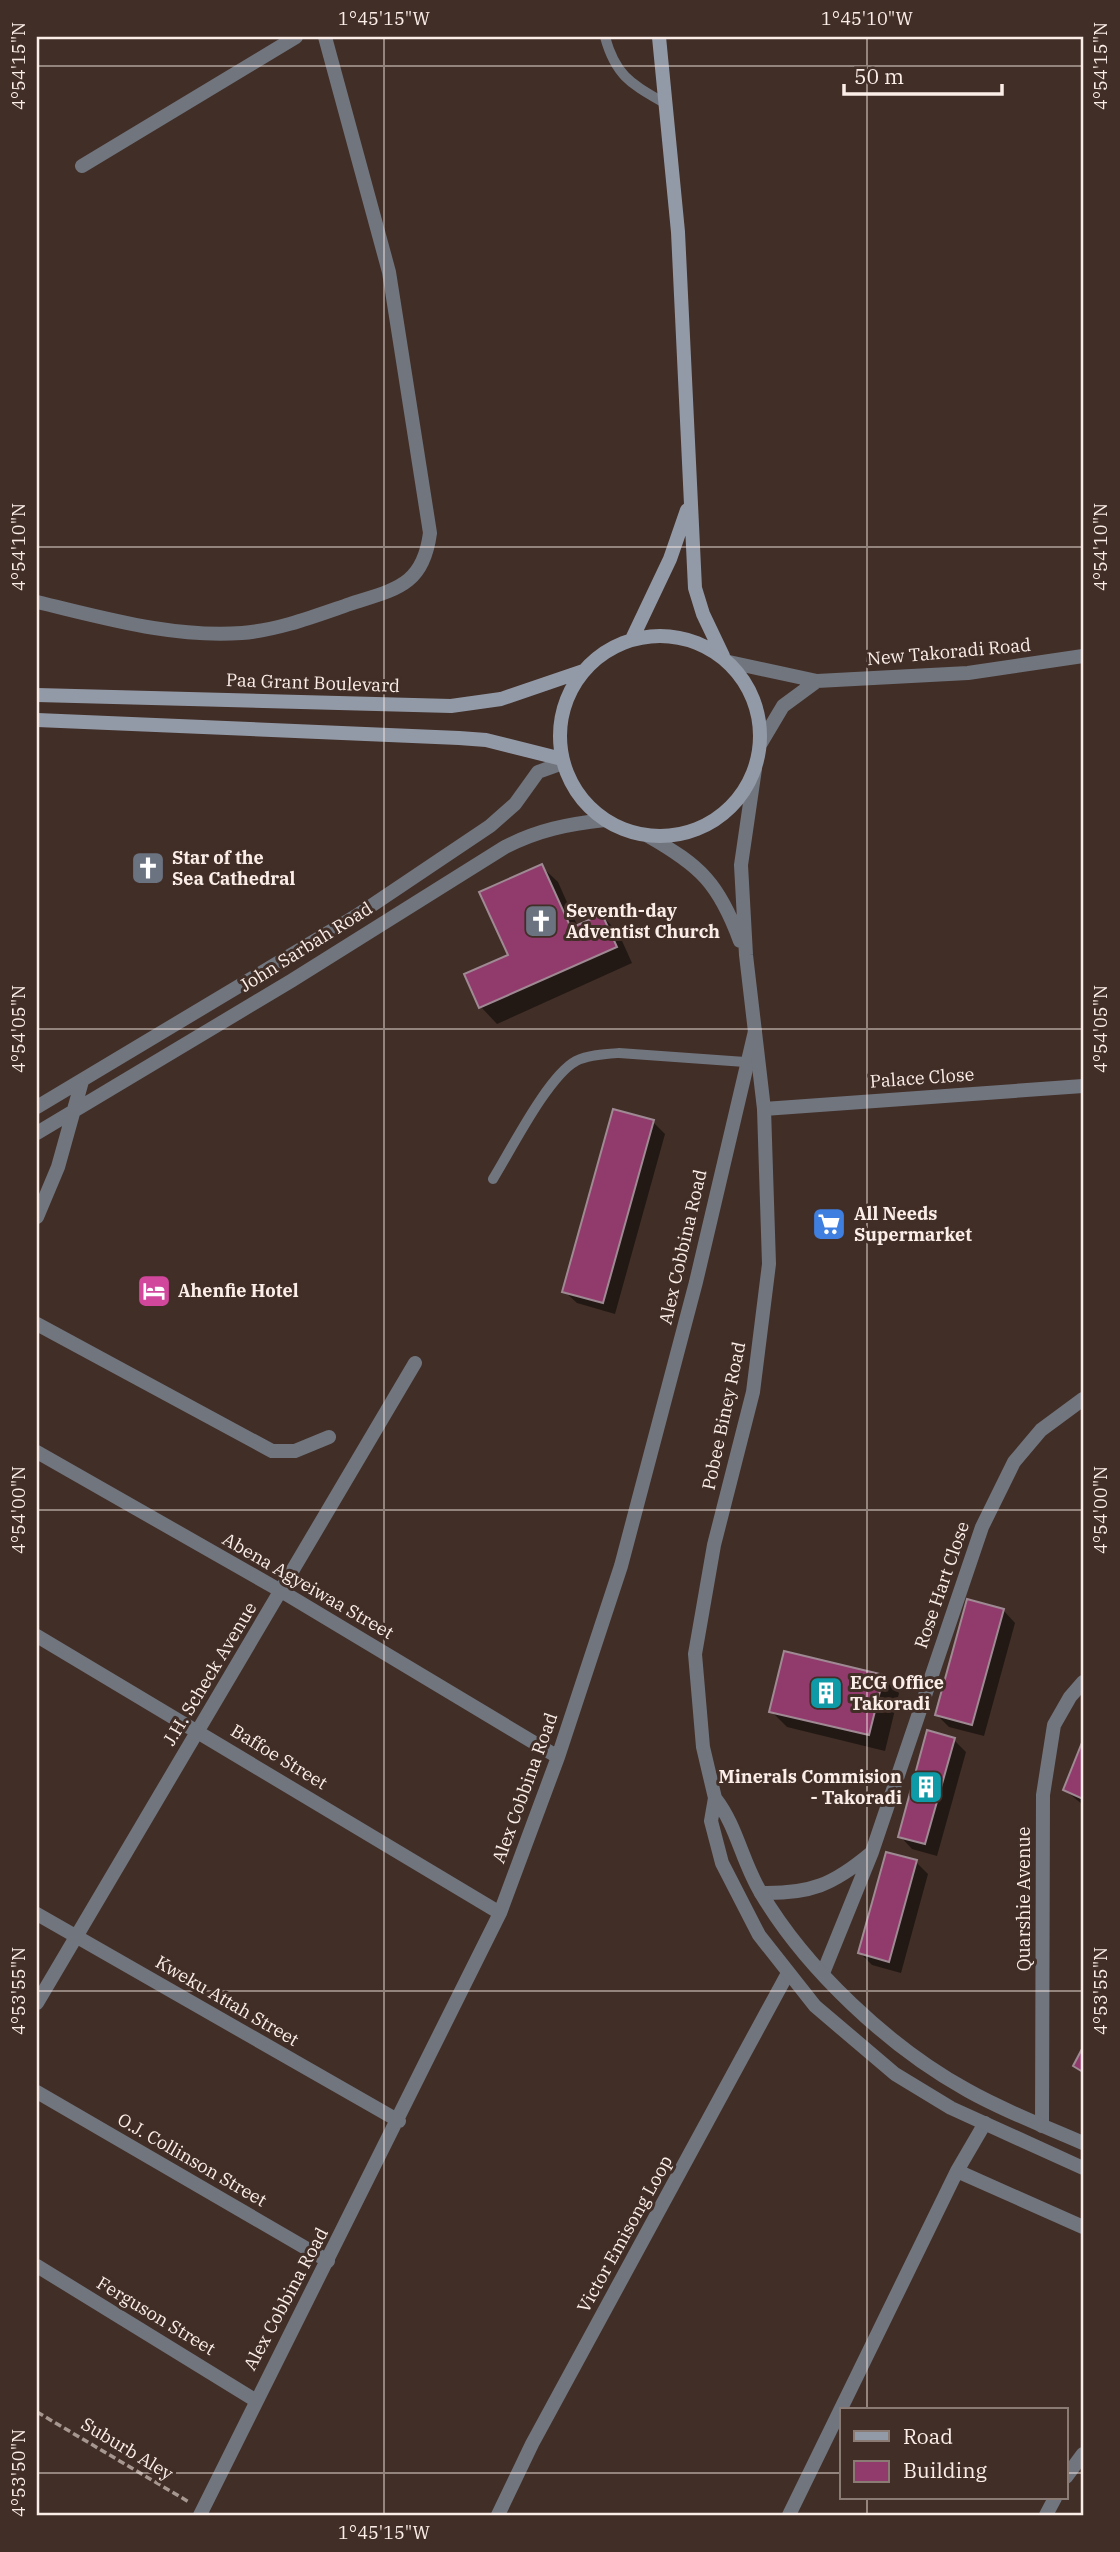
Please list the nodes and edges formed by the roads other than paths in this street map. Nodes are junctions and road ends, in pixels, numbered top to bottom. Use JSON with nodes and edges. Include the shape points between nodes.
{"nodes":[{"id":1,"x":296,"y":37,"type":"edge"},
{"id":2,"x":326,"y":37,"type":"edge"},
{"id":3,"x":605,"y":37,"type":"edge"},
{"id":4,"x":659,"y":37,"type":"edge"},
{"id":5,"x":666,"y":104,"type":"junction"},
{"id":6,"x":82,"y":166,"type":"dead end"},
{"id":7,"x":691,"y":495,"type":"junction"},
{"id":8,"x":37,"y":602,"type":"edge"},
{"id":9,"x":632,"y":639,"type":"junction"},
{"id":10,"x":1083,"y":656,"type":"edge"},
{"id":11,"x":726,"y":660,"type":"junction"},
{"id":12,"x":583,"y":671,"type":"junction"},
{"id":13,"x":817,"y":681,"type":"junction"},
{"id":14,"x":37,"y":695,"type":"edge"},
{"id":15,"x":37,"y":720,"type":"edge"},
{"id":16,"x":761,"y":743,"type":"junction"},
{"id":17,"x":562,"y":761,"type":"junction"},
{"id":18,"x":755,"y":769,"type":"junction"},
{"id":19,"x":605,"y":820,"type":"junction"},
{"id":20,"x":648,"y":835,"type":"junction"},
{"id":21,"x":746,"y":955,"type":"junction"},
{"id":22,"x":756,"y":1026,"type":"junction"},
{"id":23,"x":745,"y":1062,"type":"junction"},
{"id":24,"x":82,"y":1081,"type":"junction"},
{"id":25,"x":1083,"y":1086,"type":"edge"},
{"id":26,"x":37,"y":1107,"type":"edge"},
{"id":27,"x":764,"y":1109,"type":"junction"},
{"id":28,"x":76,"y":1111,"type":"junction"},
{"id":29,"x":37,"y":1133,"type":"edge"},
{"id":30,"x":493,"y":1179,"type":"dead end"},
{"id":31,"x":37,"y":1217,"type":"edge"},
{"id":32,"x":37,"y":1324,"type":"edge"},
{"id":33,"x":415,"y":1363,"type":"dead end"},
{"id":34,"x":1083,"y":1399,"type":"edge"},
{"id":35,"x":329,"y":1437,"type":"dead end"},
{"id":36,"x":37,"y":1452,"type":"edge"},
{"id":37,"x":281,"y":1591,"type":"junction"},
{"id":38,"x":37,"y":1636,"type":"edge"},
{"id":39,"x":1083,"y":1682,"type":"edge"},
{"id":40,"x":199,"y":1730,"type":"junction"},
{"id":41,"x":558,"y":1757,"type":"junction"},
{"id":42,"x":715,"y":1798,"type":"junction"},
{"id":43,"x":872,"y":1852,"type":"junction"},
{"id":44,"x":761,"y":1893,"type":"junction"},
{"id":45,"x":500,"y":1913,"type":"junction"},
{"id":46,"x":37,"y":1914,"type":"edge"},
{"id":47,"x":76,"y":1937,"type":"junction"},
{"id":48,"x":788,"y":1973,"type":"junction"},
{"id":49,"x":823,"y":1973,"type":"junction"},
{"id":50,"x":37,"y":2003,"type":"edge"},
{"id":51,"x":37,"y":2092,"type":"edge"},
{"id":52,"x":399,"y":2121,"type":"junction"},
{"id":53,"x":985,"y":2123,"type":"junction"},
{"id":54,"x":1042,"y":2126,"type":"junction"},
{"id":55,"x":1083,"y":2143,"type":"edge"},
{"id":56,"x":1083,"y":2168,"type":"edge"},
{"id":57,"x":957,"y":2171,"type":"junction"},
{"id":58,"x":1083,"y":2227,"type":"edge"},
{"id":59,"x":328,"y":2261,"type":"junction"},
{"id":60,"x":37,"y":2266,"type":"edge"},
{"id":61,"x":255,"y":2400,"type":"junction"},
{"id":62,"x":841,"y":2408,"type":"edge"},
{"id":63,"x":840,"y":2411,"type":"edge"},
{"id":64,"x":1083,"y":2455,"type":"edge"},
{"id":65,"x":1068,"y":2474,"type":"edge"},
{"id":66,"x":202,"y":2513,"type":"edge"},
{"id":67,"x":498,"y":2515,"type":"edge"},
{"id":68,"x":789,"y":2515,"type":"edge"}],
"edges":[{"from":1,"to":6,"type":"street"},
{"from":2,"to":8,"type":"street","via":[[389,272],[430,533],[427,557],[415,577],[397,588],[296,623],[244,633],[157,630]]},
{"from":3,"to":5,"type":"lane","via":[[626,80]]},
{"from":4,"to":5,"type":"main road"},
{"from":5,"to":7,"type":"main road","via":[[678,232]]},
{"from":7,"to":9,"type":"main road","via":[[680,535]]},
{"from":7,"to":11,"type":"main road","via":[[695,588]]},
{"from":9,"to":11,"type":"main road","via":[[680,637]]},
{"from":9,"to":12,"type":"main road","via":[[597,657]]},
{"from":10,"to":13,"type":"street","name":"New Takoradi Road","via":[[968,673]]},
{"from":11,"to":13,"type":"street","name":"New Takoradi Road"},
{"from":11,"to":16,"type":"main road","via":[[754,699]]},
{"from":12,"to":14,"type":"main road","name":"Paa Grant Boulevard","via":[[501,699],[451,706]]},
{"from":12,"to":17,"type":"main road","via":[[562,712]]},
{"from":13,"to":16,"type":"street","via":[[783,706]]},
{"from":15,"to":17,"type":"main road","via":[[486,740]]},
{"from":16,"to":18,"type":"main road"},
{"from":17,"to":19,"type":"main road","via":[[572,785]]},
{"from":17,"to":24,"type":"street","name":"John Sarbah Road","via":[[538,772],[515,804],[490,826],[356,916]]},
{"from":18,"to":20,"type":"main road","via":[[746,790],[713,821],[682,833]]},
{"from":18,"to":21,"type":"street","via":[[741,865]]},
{"from":19,"to":20,"type":"main road"},
{"from":19,"to":28,"type":"street","name":"John Sarbah Road","via":[[560,824],[505,847]]},
{"from":20,"to":21,"type":"street","via":[[681,854],[718,890]]},
{"from":21,"to":22,"type":"street","name":"Pobee Biney Road"},
{"from":22,"to":23,"type":"street","name":"Alex Cobbina Road"},
{"from":22,"to":27,"type":"street","name":"Pobee Biney Road"},
{"from":23,"to":30,"type":"lane","via":[[619,1053],[576,1062],[556,1079]]},
{"from":23,"to":41,"type":"street","name":"Alex Cobbina Road","via":[[654,1444],[621,1566]]},
{"from":24,"to":26,"type":"street","name":"John Sarbah Road"},
{"from":24,"to":28,"type":"street"},
{"from":25,"to":27,"type":"street","name":"Palace Close"},
{"from":27,"to":42,"type":"street","name":"Pobee Biney Road","via":[[768,1264],[763,1322],[695,1654],[703,1747]]},
{"from":28,"to":29,"type":"street","name":"John Sarbah Road"},
{"from":28,"to":31,"type":"street"},
{"from":32,"to":35,"type":"street","via":[[272,1451],[295,1451]]},
{"from":33,"to":37,"type":"street","name":"J.H. Scheck Avenue"},
{"from":34,"to":43,"type":"street","name":"Rose Hart Close","via":[[1041,1430],[1014,1462],[982,1527]]},
{"from":36,"to":37,"type":"street","name":"Abena Agyeiwaa Street"},
{"from":37,"to":40,"type":"street","name":"J.H. Scheck Avenue"},
{"from":37,"to":41,"type":"street","name":"Abena Agyeiwaa Street"},
{"from":38,"to":40,"type":"street","name":"Baffoe Street"},
{"from":39,"to":54,"type":"street","name":"Quarshie Avenue","via":[[1054,1725],[1043,1795]]},
{"from":40,"to":45,"type":"street","name":"Baffoe Street"},
{"from":40,"to":47,"type":"street","name":"J.H. Scheck Avenue"},
{"from":41,"to":45,"type":"street","name":"Alex Cobbina Road"},
{"from":42,"to":44,"type":"street","name":"Pobee Biney Road","via":[[729,1815]]},
{"from":42,"to":48,"type":"street","name":"Pobee Biney Road","via":[[711,1821],[722,1863],[760,1934]]},
{"from":43,"to":44,"type":"street","via":[[824,1886],[794,1894]]},
{"from":43,"to":49,"type":"street","name":"Rose Hart Close"},
{"from":44,"to":49,"type":"street","name":"Pobee Biney Road"},
{"from":45,"to":52,"type":"street","name":"Alex Cobbina Road"},
{"from":46,"to":47,"type":"street","name":"Kweku Attah Street"},
{"from":47,"to":50,"type":"street","name":"J.H. Scheck Avenue"},
{"from":47,"to":52,"type":"street","name":"Kweku Attah Street"},
{"from":48,"to":53,"type":"street","name":"Pobee Biney Road","via":[[815,2006],[895,2074]]},
{"from":48,"to":67,"type":"street","name":"Victor Emisong Loop"},
{"from":49,"to":54,"type":"street","name":"Pobee Biney Road","via":[[904,2047],[964,2089]]},
{"from":51,"to":59,"type":"street","name":"O.J. Collinson Street"},
{"from":52,"to":59,"type":"street","name":"Alex Cobbina Road"},
{"from":53,"to":56,"type":"street","name":"Pobee Biney Road"},
{"from":53,"to":57,"type":"street"},
{"from":54,"to":55,"type":"street","name":"Pobee Biney Road"},
{"from":57,"to":58,"type":"street"},
{"from":57,"to":62,"type":"street"},
{"from":59,"to":61,"type":"street","name":"Alex Cobbina Road"},
{"from":60,"to":61,"type":"street","name":"Ferguson Street"},
{"from":61,"to":66,"type":"street","name":"Alex Cobbina Road"},
{"from":63,"to":68,"type":"street"},
{"from":64,"to":65,"type":"street"}]}
